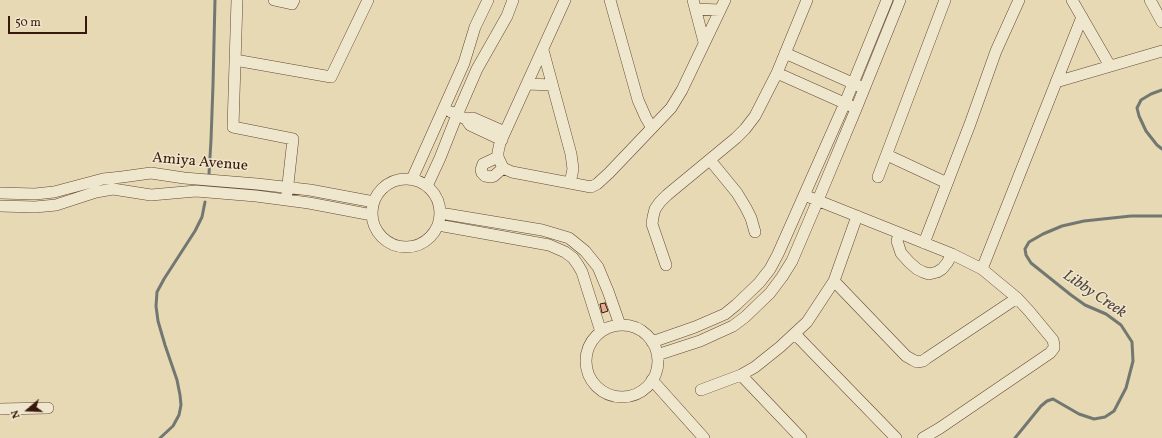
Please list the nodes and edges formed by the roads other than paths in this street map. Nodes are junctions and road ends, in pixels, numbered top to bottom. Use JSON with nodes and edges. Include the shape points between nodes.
{"nodes":[{"id":1,"x":237,"y":0,"type":"edge"},
{"id":2,"x":274,"y":0,"type":"edge"},
{"id":3,"x":294,"y":0,"type":"edge"},
{"id":4,"x":368,"y":0,"type":"edge"},
{"id":5,"x":488,"y":0,"type":"edge"},
{"id":6,"x":513,"y":0,"type":"edge"},
{"id":7,"x":565,"y":0,"type":"edge"},
{"id":8,"x":610,"y":0,"type":"edge"},
{"id":9,"x":725,"y":0,"type":"edge"},
{"id":10,"x":807,"y":0,"type":"edge"},
{"id":11,"x":887,"y":0,"type":"edge"},
{"id":12,"x":900,"y":0,"type":"edge"},
{"id":13,"x":945,"y":0,"type":"edge"},
{"id":14,"x":1019,"y":0,"type":"edge"},
{"id":15,"x":1072,"y":0,"type":"edge"},
{"id":16,"x":1150,"y":0,"type":"edge"},
{"id":17,"x":694,"y":4,"type":"edge"},
{"id":18,"x":720,"y":10,"type":"junction"},
{"id":19,"x":1082,"y":17,"type":"junction"},
{"id":20,"x":1162,"y":22,"type":"edge"},
{"id":21,"x":704,"y":42,"type":"junction"},
{"id":22,"x":543,"y":50,"type":"junction"},
{"id":23,"x":1162,"y":51,"type":"edge"},
{"id":24,"x":785,"y":54,"type":"junction"},
{"id":25,"x":235,"y":60,"type":"junction"},
{"id":26,"x":1110,"y":66,"type":"junction"},
{"id":27,"x":777,"y":74,"type":"junction"},
{"id":28,"x":1056,"y":82,"type":"junction"},
{"id":29,"x":527,"y":84,"type":"junction"},
{"id":30,"x":853,"y":84,"type":"junction"},
{"id":31,"x":552,"y":85,"type":"junction"},
{"id":32,"x":865,"y":89,"type":"junction"},
{"id":33,"x":845,"y":104,"type":"junction"},
{"id":34,"x":443,"y":109,"type":"junction"},
{"id":35,"x":856,"y":109,"type":"junction"},
{"id":36,"x":461,"y":117,"type":"junction"},
{"id":37,"x":652,"y":128,"type":"junction"},
{"id":38,"x":433,"y":132,"type":"junction"},
{"id":39,"x":503,"y":136,"type":"junction"},
{"id":40,"x":447,"y":139,"type":"junction"},
{"id":41,"x":887,"y":155,"type":"junction"},
{"id":42,"x":422,"y":156,"type":"junction"},
{"id":43,"x":498,"y":157,"type":"junction"},
{"id":44,"x":710,"y":160,"type":"junction"},
{"id":45,"x":438,"y":164,"type":"junction"},
{"id":46,"x":503,"y":168,"type":"junction"},
{"id":47,"x":878,"y":177,"type":"dead end"},
{"id":48,"x":412,"y":179,"type":"junction"},
{"id":49,"x":570,"y":183,"type":"junction"},
{"id":50,"x":947,"y":183,"type":"junction"},
{"id":51,"x":428,"y":186,"type":"junction"},
{"id":52,"x":287,"y":187,"type":"junction"},
{"id":53,"x":0,"y":193,"type":"edge"},
{"id":54,"x":804,"y":195,"type":"junction"},
{"id":55,"x":286,"y":200,"type":"junction"},
{"id":56,"x":818,"y":200,"type":"junction"},
{"id":57,"x":374,"y":202,"type":"junction"},
{"id":58,"x":0,"y":206,"type":"edge"},
{"id":59,"x":440,"y":213,"type":"junction"},
{"id":60,"x":372,"y":215,"type":"junction"},
{"id":61,"x":857,"y":216,"type":"junction"},
{"id":62,"x":438,"y":225,"type":"junction"},
{"id":63,"x":755,"y":232,"type":"dead end"},
{"id":64,"x":899,"y":233,"type":"junction"},
{"id":65,"x":924,"y":243,"type":"junction"},
{"id":66,"x":952,"y":254,"type":"junction"},
{"id":67,"x":666,"y":265,"type":"dead end"},
{"id":68,"x":982,"y":269,"type":"junction"},
{"id":69,"x":603,"y":277,"type":"junction"},
{"id":70,"x":834,"y":281,"type":"junction"},
{"id":71,"x":586,"y":284,"type":"junction"},
{"id":72,"x":608,"y":291,"type":"junction"},
{"id":73,"x":590,"y":297,"type":"junction"},
{"id":74,"x":1016,"y":298,"type":"junction"},
{"id":75,"x":620,"y":325,"type":"junction"},
{"id":76,"x":601,"y":332,"type":"junction"},
{"id":77,"x":795,"y":334,"type":"junction"},
{"id":78,"x":652,"y":342,"type":"junction"},
{"id":79,"x":657,"y":355,"type":"junction"},
{"id":80,"x":741,"y":375,"type":"junction"},
{"id":81,"x":652,"y":380,"type":"junction"},
{"id":82,"x":701,"y":390,"type":"dead end"},
{"id":83,"x":48,"y":408,"type":"dead end"},
{"id":84,"x":0,"y":409,"type":"edge"},
{"id":85,"x":704,"y":438,"type":"edge"},
{"id":86,"x":801,"y":438,"type":"edge"},
{"id":87,"x":896,"y":438,"type":"edge"},
{"id":88,"x":923,"y":438,"type":"edge"}],
"edges":[{"from":1,"to":25,"type":"street"},
{"from":2,"to":3,"type":"street","via":[[292,4]]},
{"from":4,"to":25,"type":"street","via":[[331,77]]},
{"from":5,"to":34,"type":"street"},
{"from":6,"to":36,"type":"street","via":[[496,38],[477,69]]},
{"from":7,"to":22,"type":"street"},
{"from":8,"to":37,"type":"street","via":[[638,100]]},
{"from":9,"to":18,"type":"street"},
{"from":10,"to":24,"type":"street"},
{"from":11,"to":30,"type":"street"},
{"from":12,"to":32,"type":"street"},
{"from":13,"to":41,"type":"street"},
{"from":14,"to":50,"type":"street","via":[[996,51]]},
{"from":15,"to":19,"type":"street"},
{"from":16,"to":20,"type":"street"},
{"from":17,"to":18,"type":"street"},
{"from":17,"to":21,"type":"street"},
{"from":18,"to":21,"type":"street"},
{"from":19,"to":26,"type":"street"},
{"from":19,"to":28,"type":"street"},
{"from":21,"to":37,"type":"street","via":[[677,99]]},
{"from":22,"to":29,"type":"street"},
{"from":22,"to":31,"type":"street"},
{"from":23,"to":26,"type":"street"},
{"from":24,"to":27,"type":"street"},
{"from":24,"to":30,"type":"street"},
{"from":25,"to":52,"type":"street","via":[[232,127],[294,139]]},
{"from":26,"to":28,"type":"street"},
{"from":27,"to":33,"type":"street"},
{"from":27,"to":44,"type":"street","via":[[755,116],[736,138]]},
{"from":28,"to":68,"type":"street"},
{"from":29,"to":31,"type":"street"},
{"from":29,"to":39,"type":"street"},
{"from":30,"to":32,"type":"street"},
{"from":30,"to":33,"type":"street"},
{"from":31,"to":49,"type":"street","via":[[571,154],[573,169]]},
{"from":32,"to":35,"type":"street"},
{"from":33,"to":35,"type":"street"},
{"from":33,"to":54,"type":"street"},
{"from":34,"to":36,"type":"street"},
{"from":34,"to":38,"type":"street"},
{"from":35,"to":56,"type":"street"},
{"from":36,"to":39,"type":"street","via":[[473,118]]},
{"from":36,"to":40,"type":"street"},
{"from":37,"to":49,"type":"street","via":[[598,184],[591,187]]},
{"from":38,"to":40,"type":"street"},
{"from":38,"to":42,"type":"street"},
{"from":39,"to":43,"type":"street","via":[[498,148]]},
{"from":40,"to":45,"type":"street"},
{"from":41,"to":47,"type":"street"},
{"from":41,"to":50,"type":"street"},
{"from":42,"to":45,"type":"street"},
{"from":42,"to":48,"type":"street"},
{"from":43,"to":46,"type":"street"},
{"from":43,"to":46,"type":"street","via":[[483,164],[482,173],[491,177]]},
{"from":44,"to":63,"type":"street","via":[[737,193],[751,218]]},
{"from":44,"to":67,"type":"street","via":[[667,195],[655,209],[652,224]]},
{"from":45,"to":51,"type":"street"},
{"from":46,"to":49,"type":"street"},
{"from":48,"to":51,"type":"street"},
{"from":48,"to":57,"type":"street","via":[[396,180],[388,184]]},
{"from":50,"to":65,"type":"street"},
{"from":51,"to":59,"type":"street","via":[[437,198]]},
{"from":52,"to":53,"type":"street","name":"Amiya Avenue","via":[[151,173],[103,179],[54,192]]},
{"from":52,"to":55,"type":"street"},
{"from":52,"to":57,"type":"street","name":"Amiya Avenue"},
{"from":54,"to":56,"type":"street"},
{"from":54,"to":78,"type":"street","via":[[778,254],[759,283],[725,314]]},
{"from":55,"to":58,"type":"street","name":"Amiya Avenue","via":[[196,191],[151,195],[113,189],[56,205]]},
{"from":55,"to":60,"type":"street","name":"Amiya Avenue"},
{"from":56,"to":61,"type":"street"},
{"from":56,"to":79,"type":"street","via":[[792,261],[770,293],[733,326],[700,341]]},
{"from":57,"to":60,"type":"street"},
{"from":59,"to":62,"type":"street"},
{"from":59,"to":69,"type":"street","via":[[542,230],[566,237],[585,250]]},
{"from":60,"to":62,"type":"street","via":[[377,231],[397,246],[413,246],[425,241]]},
{"from":61,"to":64,"type":"street"},
{"from":61,"to":70,"type":"street"},
{"from":62,"to":71,"type":"street","via":[[558,248],[573,258]]},
{"from":64,"to":65,"type":"street"},
{"from":64,"to":66,"type":"street","via":[[897,241],[901,253],[923,272],[929,274],[942,269]]},
{"from":65,"to":66,"type":"street"},
{"from":66,"to":68,"type":"street"},
{"from":68,"to":74,"type":"street"},
{"from":69,"to":71,"type":"street"},
{"from":69,"to":72,"type":"street"},
{"from":70,"to":74,"type":"street","via":[[906,356],[918,362],[928,358]]},
{"from":70,"to":77,"type":"street","via":[[807,322]]},
{"from":71,"to":73,"type":"street"},
{"from":72,"to":73,"type":"street"},
{"from":72,"to":75,"type":"street"},
{"from":73,"to":76,"type":"street"},
{"from":74,"to":88,"type":"street","via":[[1053,340],[1054,348]]},
{"from":75,"to":76,"type":"street"},
{"from":75,"to":78,"type":"street","via":[[638,329]]},
{"from":76,"to":81,"type":"street","via":[[594,338],[586,356],[586,366],[594,384],[610,395],[619,397],[638,393]]},
{"from":77,"to":80,"type":"street","via":[[766,359]]},
{"from":77,"to":87,"type":"street"},
{"from":78,"to":79,"type":"street"},
{"from":79,"to":81,"type":"street","via":[[657,368]]},
{"from":80,"to":82,"type":"street"},
{"from":80,"to":86,"type":"street"},
{"from":81,"to":85,"type":"street"},
{"from":83,"to":84,"type":"street"}]}
